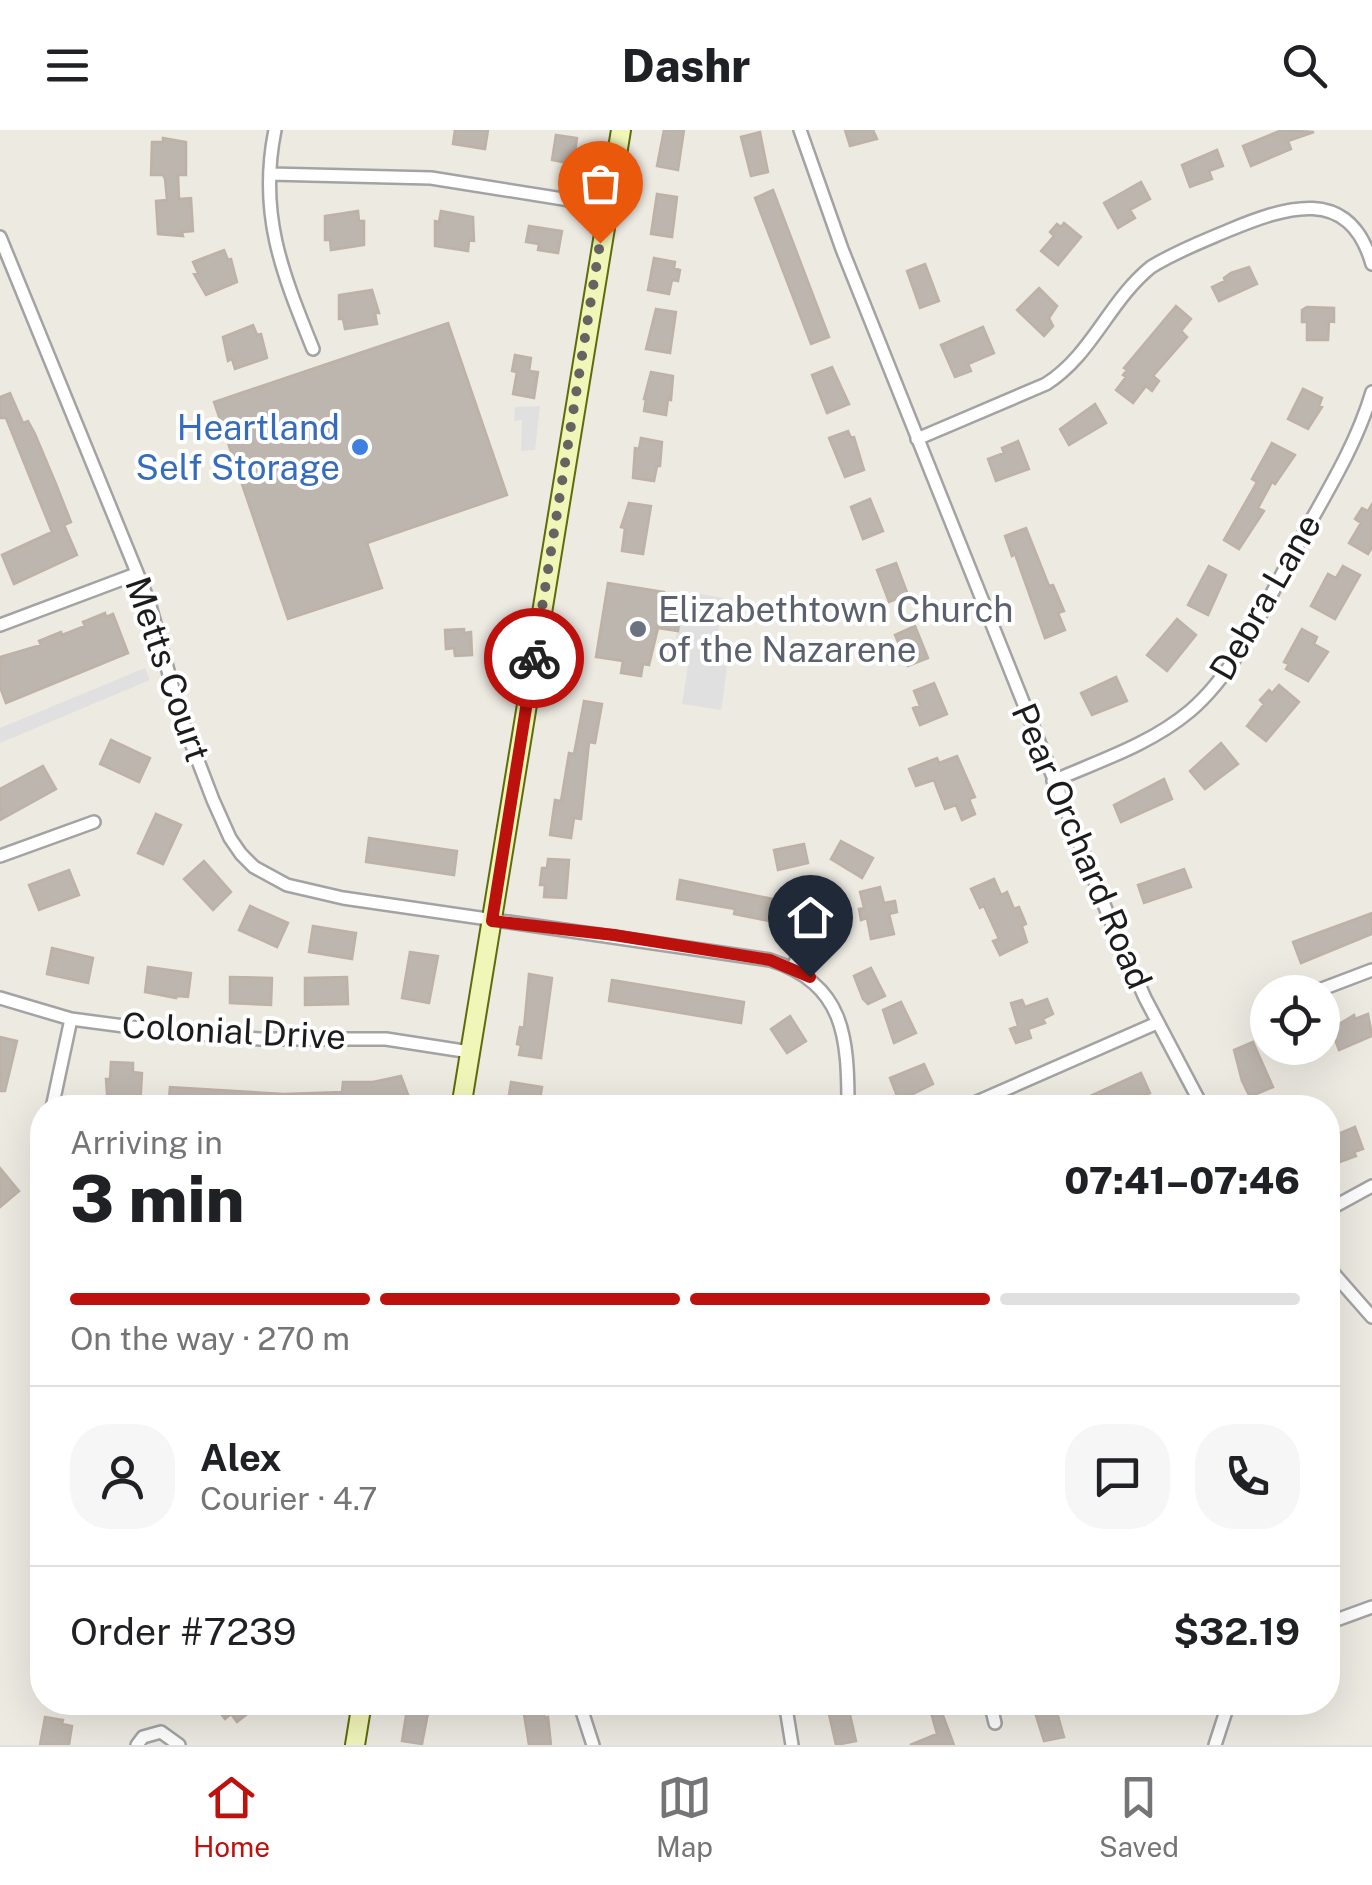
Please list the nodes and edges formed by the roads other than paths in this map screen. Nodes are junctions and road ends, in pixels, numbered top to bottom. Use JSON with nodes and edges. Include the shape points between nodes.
{"nodes":[{"id":1,"x":275,"y":130,"type":"edge"},
{"id":2,"x":620,"y":130,"type":"edge"},
{"id":3,"x":800,"y":130,"type":"edge"},
{"id":4,"x":270,"y":174,"type":"junction"},
{"id":5,"x":606,"y":206,"type":"junction"},
{"id":6,"x":0,"y":238,"type":"edge"},
{"id":7,"x":1372,"y":264,"type":"edge"},
{"id":8,"x":314,"y":349,"type":"dead end"},
{"id":9,"x":1372,"y":392,"type":"edge"},
{"id":10,"x":917,"y":439,"type":"junction"},
{"id":11,"x":136,"y":574,"type":"junction"},
{"id":12,"x":0,"y":625,"type":"edge"},
{"id":13,"x":1053,"y":780,"type":"junction"},
{"id":14,"x":94,"y":822,"type":"dead end"},
{"id":15,"x":0,"y":856,"type":"edge"},
{"id":16,"x":818,"y":904,"type":"dead end"},
{"id":17,"x":492,"y":921,"type":"junction"},
{"id":18,"x":793,"y":968,"type":"junction"},
{"id":19,"x":1372,"y":970,"type":"edge"},
{"id":20,"x":1340,"y":982,"type":"edge"},
{"id":21,"x":0,"y":998,"type":"edge"},
{"id":22,"x":70,"y":1019,"type":"junction"},
{"id":23,"x":1157,"y":1023,"type":"junction"},
{"id":24,"x":470,"y":1052,"type":"junction"},
{"id":25,"x":55,"y":1095,"type":"edge"},
{"id":26,"x":463,"y":1095,"type":"edge"},
{"id":27,"x":847,"y":1095,"type":"edge"},
{"id":28,"x":993,"y":1095,"type":"edge"},
{"id":29,"x":1196,"y":1095,"type":"edge"},
{"id":30,"x":1372,"y":1186,"type":"edge"},
{"id":31,"x":1340,"y":1203,"type":"edge"},
{"id":32,"x":1340,"y":1280,"type":"edge"},
{"id":33,"x":1372,"y":1317,"type":"edge"},
{"id":34,"x":1372,"y":1608,"type":"edge"},
{"id":35,"x":1340,"y":1619,"type":"edge"},
{"id":36,"x":360,"y":1715,"type":"edge"},
{"id":37,"x":583,"y":1715,"type":"edge"},
{"id":38,"x":787,"y":1715,"type":"edge"},
{"id":39,"x":994,"y":1715,"type":"edge"},
{"id":40,"x":1222,"y":1715,"type":"edge"},
{"id":41,"x":996,"y":1723,"type":"dead end"},
{"id":42,"x":137,"y":1745,"type":"edge"},
{"id":43,"x":179,"y":1745,"type":"edge"},
{"id":44,"x":354,"y":1745,"type":"edge"},
{"id":45,"x":593,"y":1745,"type":"edge"},
{"id":46,"x":792,"y":1745,"type":"edge"},
{"id":47,"x":1215,"y":1745,"type":"edge"}],
"edges":[{"from":1,"to":4,"type":"street"},
{"from":2,"to":5,"type":"main road"},
{"from":3,"to":10,"type":"street","name":"Pear Orchard Road"},
{"from":4,"to":5,"type":"street","via":[[431,178]]},
{"from":4,"to":8,"type":"street","via":[[274,244]]},
{"from":5,"to":17,"type":"main road"},
{"from":6,"to":11,"type":"street","name":"Metts Court"},
{"from":7,"to":10,"type":"street","via":[[1366,244],[1339,216],[1309,206],[1271,213],[1150,267],[1066,372]]},
{"from":9,"to":13,"type":"street","name":"Debra Lane","via":[[1336,474],[1214,687],[1156,734]]},
{"from":10,"to":13,"type":"street","name":"Pear Orchard Road"},
{"from":11,"to":12,"type":"street"},
{"from":11,"to":17,"type":"street","name":"Metts Court","via":[[180,714],[240,854],[270,877],[306,890]]},
{"from":13,"to":23,"type":"street","name":"Pear Orchard Road"},
{"from":14,"to":15,"type":"street"},
{"from":16,"to":18,"type":"street"},
{"from":17,"to":18,"type":"street","name":"Metts Court"},
{"from":17,"to":24,"type":"main road"},
{"from":18,"to":27,"type":"street","via":[[836,1010]]},
{"from":19,"to":20,"type":"street"},
{"from":21,"to":22,"type":"street","name":"Colonial Drive"},
{"from":22,"to":24,"type":"street","name":"Colonial Drive","via":[[260,1038],[386,1039]]},
{"from":22,"to":25,"type":"street"},
{"from":23,"to":28,"type":"street"},
{"from":23,"to":29,"type":"street","name":"Pear Orchard Road"},
{"from":24,"to":26,"type":"main road"},
{"from":30,"to":31,"type":"street"},
{"from":32,"to":33,"type":"street"},
{"from":34,"to":35,"type":"street"},
{"from":36,"to":44,"type":"main road"},
{"from":37,"to":45,"type":"street"},
{"from":38,"to":46,"type":"street"},
{"from":39,"to":41,"type":"street"},
{"from":40,"to":47,"type":"street"},
{"from":42,"to":43,"type":"street","via":[[161,1732]]}]}
